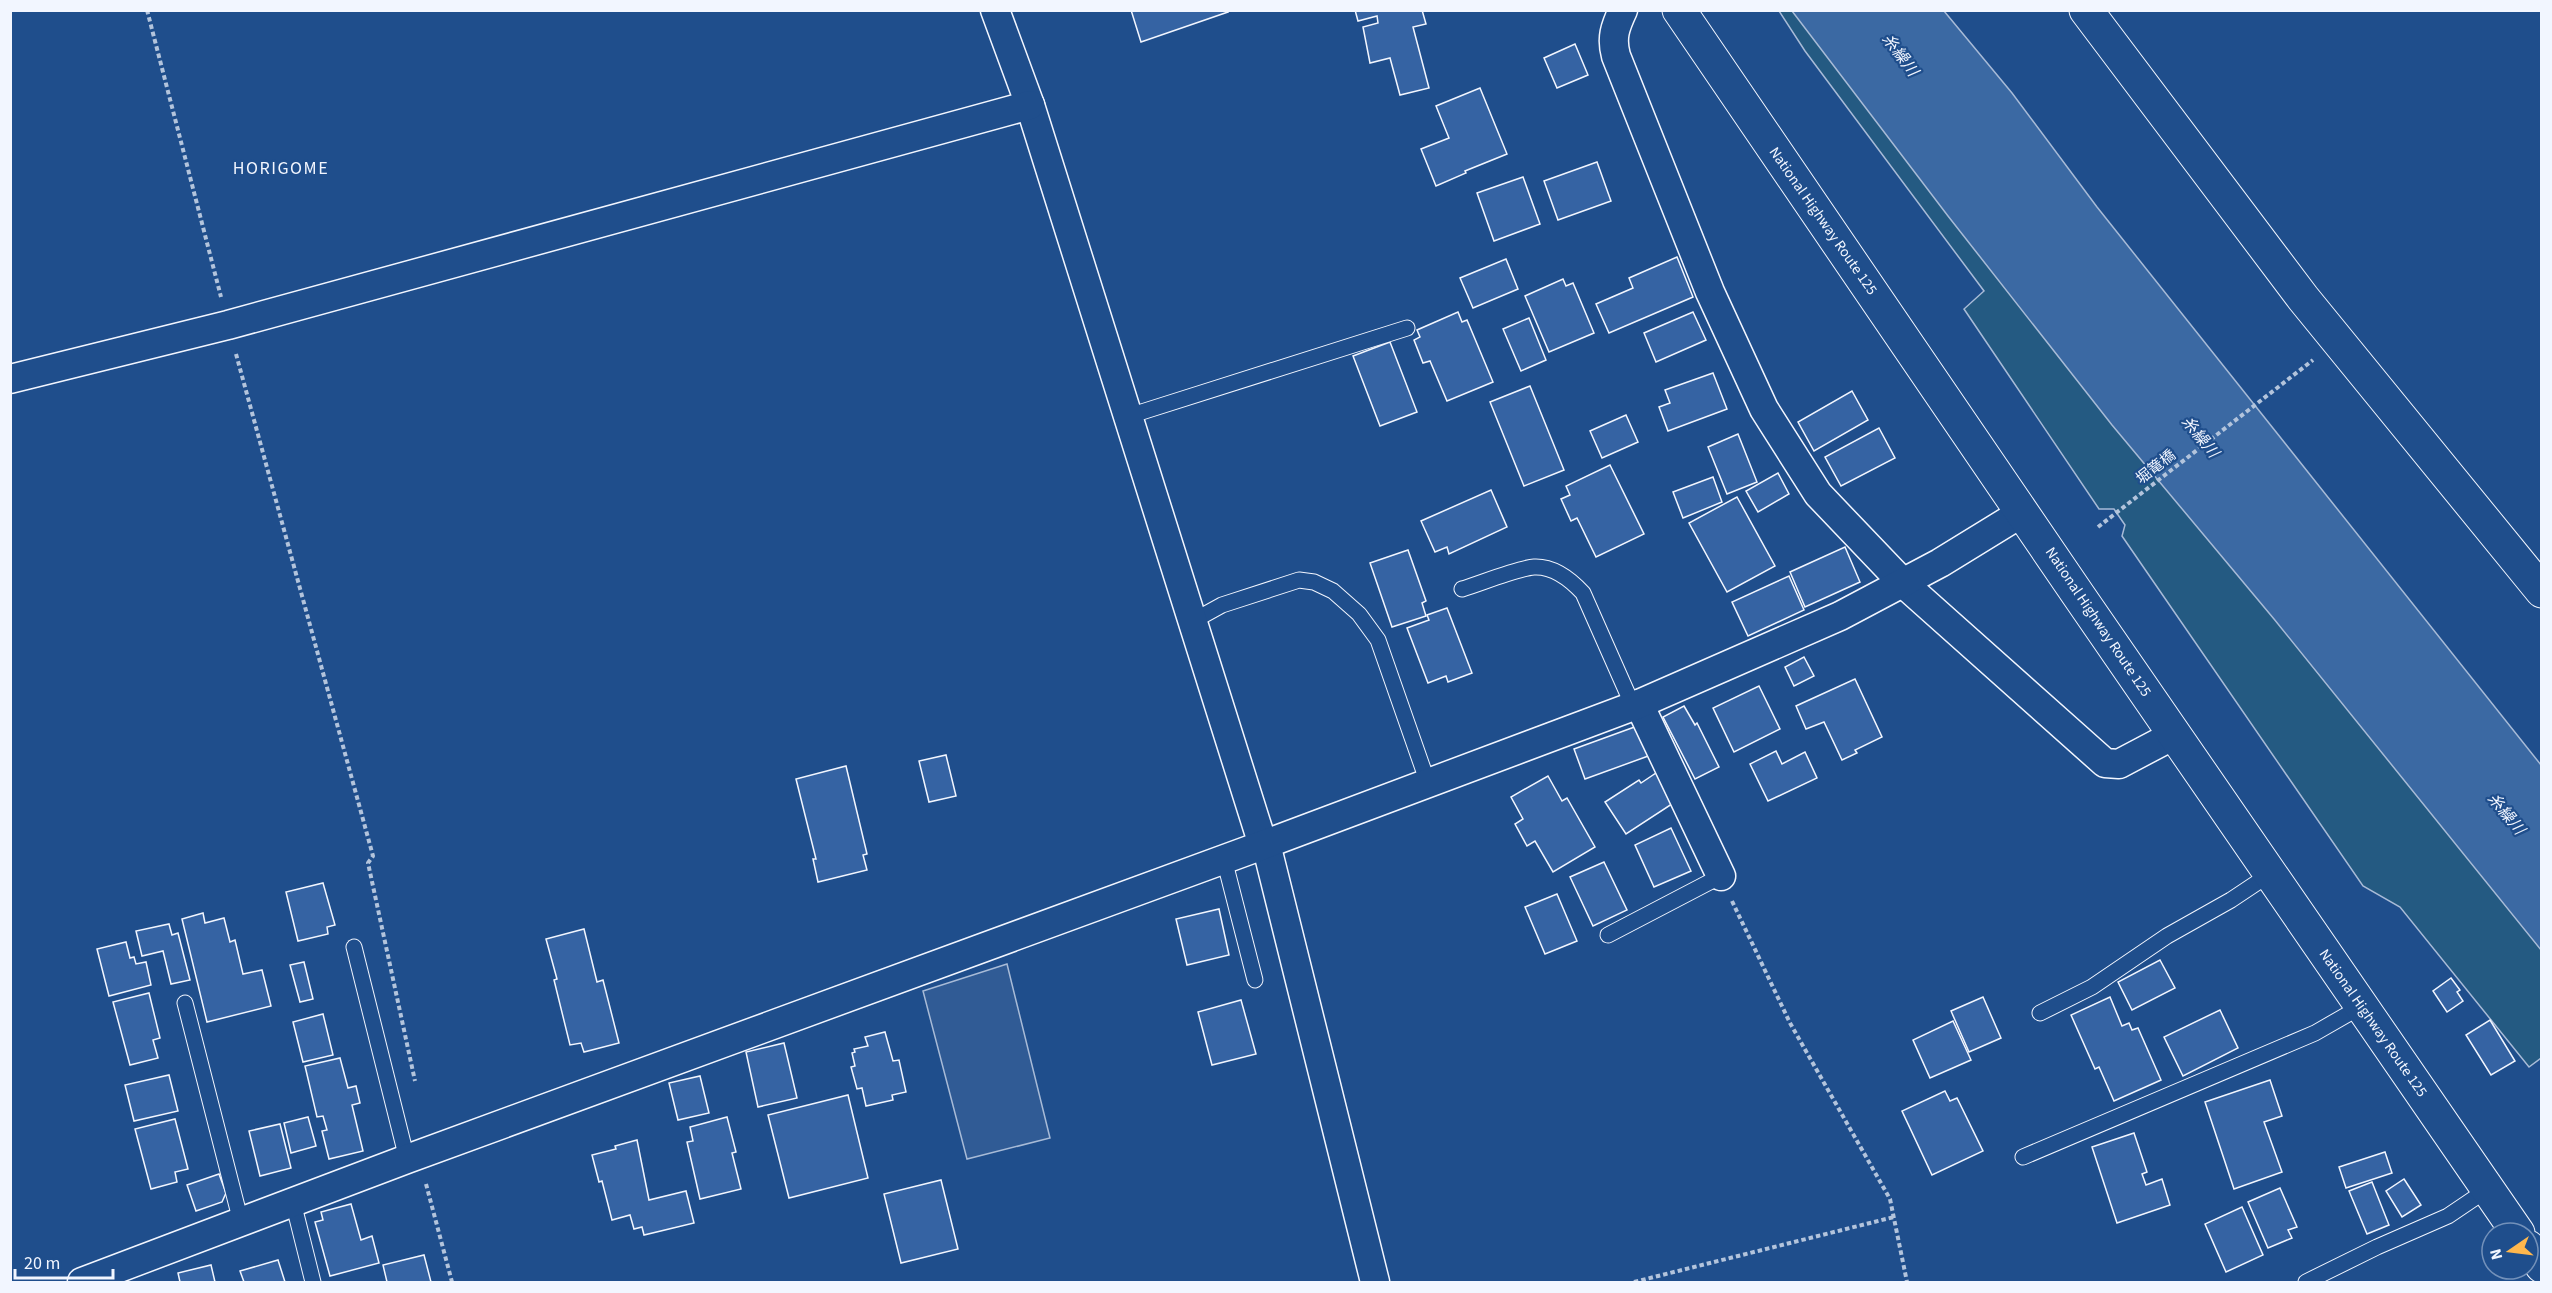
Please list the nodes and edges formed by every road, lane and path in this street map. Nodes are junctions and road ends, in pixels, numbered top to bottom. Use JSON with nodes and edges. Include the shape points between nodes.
{"nodes":[{"id":1,"x":147,"y":10,"type":"edge"},
{"id":2,"x":995,"y":10,"type":"edge"},
{"id":3,"x":1623,"y":10,"type":"edge"},
{"id":4,"x":1678,"y":10,"type":"edge"},
{"id":5,"x":2086,"y":10,"type":"edge"},
{"id":6,"x":1030,"y":105,"type":"junction"},
{"id":7,"x":228,"y":325,"type":"junction"},
{"id":8,"x":1407,"y":328,"type":"dead end"},
{"id":9,"x":2308,"y":364,"type":"dead end"},
{"id":10,"x":10,"y":379,"type":"edge"},
{"id":11,"x":1129,"y":416,"type":"junction"},
{"id":12,"x":2023,"y":512,"type":"junction"},
{"id":13,"x":2098,"y":527,"type":"dead end"},
{"id":14,"x":1903,"y":583,"type":"junction"},
{"id":15,"x":1462,"y":590,"type":"dead end"},
{"id":16,"x":2541,"y":591,"type":"edge"},
{"id":17,"x":1194,"y":621,"type":"junction"},
{"id":18,"x":1636,"y":705,"type":"junction"},
{"id":19,"x":2174,"y":735,"type":"junction"},
{"id":20,"x":1428,"y":783,"type":"junction"},
{"id":21,"x":1263,"y":845,"type":"junction"},
{"id":22,"x":1224,"y":859,"type":"junction"},
{"id":23,"x":2270,"y":874,"type":"junction"},
{"id":24,"x":1721,"y":876,"type":"junction"},
{"id":25,"x":1608,"y":935,"type":"dead end"},
{"id":26,"x":354,"y":947,"type":"dead end"},
{"id":27,"x":1255,"y":980,"type":"dead end"},
{"id":28,"x":185,"y":1003,"type":"dead end"},
{"id":29,"x":2362,"y":1006,"type":"junction"},
{"id":30,"x":2040,"y":1013,"type":"dead end"},
{"id":31,"x":415,"y":1081,"type":"dead end"},
{"id":32,"x":413,"y":1156,"type":"junction"},
{"id":33,"x":2023,"y":1157,"type":"dead end"},
{"id":34,"x":2488,"y":1189,"type":"junction"},
{"id":35,"x":293,"y":1202,"type":"junction"},
{"id":36,"x":1894,"y":1217,"type":"junction"},
{"id":37,"x":2510,"y":1221,"type":"edge"},
{"id":38,"x":241,"y":1222,"type":"junction"},
{"id":39,"x":82,"y":1282,"type":"edge"},
{"id":40,"x":314,"y":1282,"type":"edge"},
{"id":41,"x":452,"y":1282,"type":"edge"},
{"id":42,"x":1375,"y":1282,"type":"edge"},
{"id":43,"x":1634,"y":1282,"type":"edge"},
{"id":44,"x":1907,"y":1282,"type":"edge"},
{"id":45,"x":2306,"y":1282,"type":"edge"}],
"edges":[{"from":1,"to":7,"type":"path"},
{"from":2,"to":6,"type":"street"},
{"from":3,"to":14,"type":"street","via":[[1612,43],[1616,56],[1710,292],[1764,409],[1818,494]]},
{"from":4,"to":12,"type":"main road","name":"National Highway Route 125"},
{"from":5,"to":16,"type":"main road","via":[[2302,298]]},
{"from":6,"to":7,"type":"street"},
{"from":6,"to":11,"type":"street"},
{"from":7,"to":10,"type":"street"},
{"from":7,"to":31,"type":"path","via":[[373,856],[368,863]]},
{"from":8,"to":11,"type":"lane"},
{"from":9,"to":13,"type":"path","name":"堀篭橋"},
{"from":11,"to":17,"type":"street"},
{"from":12,"to":14,"type":"street"},
{"from":12,"to":19,"type":"main road","name":"National Highway Route 125"},
{"from":14,"to":18,"type":"street","via":[[1840,616]]},
{"from":14,"to":19,"type":"street","via":[[2105,763],[2119,764]]},
{"from":15,"to":18,"type":"lane","via":[[1534,567],[1572,581],[1582,593]]},
{"from":17,"to":20,"type":"lane","via":[[1222,606],[1299,580],[1334,591],[1359,614],[1378,640]]},
{"from":17,"to":21,"type":"street"},
{"from":18,"to":20,"type":"street"},
{"from":18,"to":24,"type":"street"},
{"from":19,"to":23,"type":"main road","name":"National Highway Route 125"},
{"from":20,"to":21,"type":"street"},
{"from":21,"to":22,"type":"street"},
{"from":21,"to":42,"type":"street","via":[[1268,852]]},
{"from":22,"to":27,"type":"lane"},
{"from":22,"to":32,"type":"street"},
{"from":23,"to":29,"type":"main road","name":"National Highway Route 125"},
{"from":23,"to":30,"type":"lane","via":[[2092,987]]},
{"from":24,"to":25,"type":"lane"},
{"from":24,"to":36,"type":"path","via":[[1790,1023],[1890,1199]]},
{"from":26,"to":32,"type":"lane"},
{"from":28,"to":38,"type":"lane"},
{"from":29,"to":33,"type":"lane","via":[[2315,1033]]},
{"from":29,"to":34,"type":"main road","name":"National Highway Route 125"},
{"from":32,"to":35,"type":"street"},
{"from":32,"to":41,"type":"path"},
{"from":34,"to":37,"type":"main road","name":"National Highway Route 125"},
{"from":34,"to":45,"type":"lane","via":[[2448,1216]]},
{"from":35,"to":38,"type":"street"},
{"from":35,"to":40,"type":"lane"},
{"from":36,"to":43,"type":"path"},
{"from":36,"to":44,"type":"path"},
{"from":38,"to":39,"type":"street"}]}
